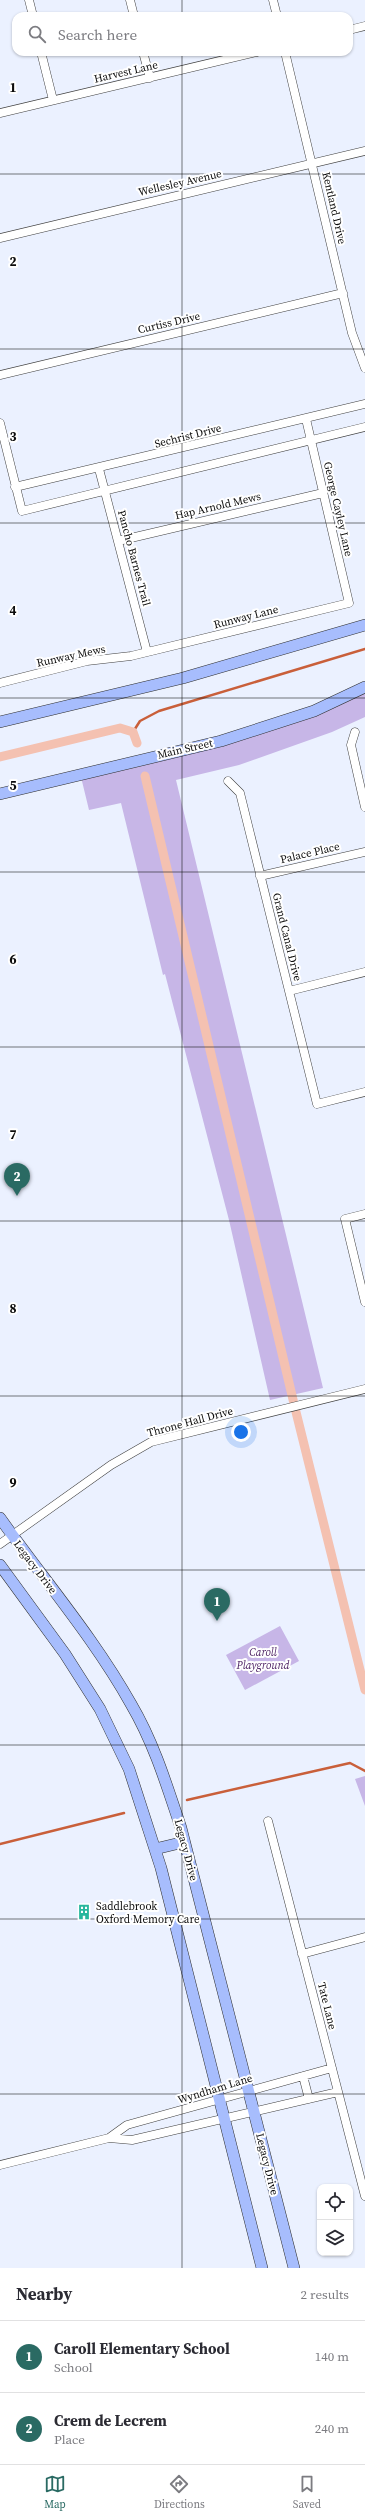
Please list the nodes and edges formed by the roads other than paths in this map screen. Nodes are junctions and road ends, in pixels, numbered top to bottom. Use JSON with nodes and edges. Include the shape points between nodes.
{"nodes":[{"id":1,"x":29,"y":0,"type":"edge"},
{"id":2,"x":130,"y":0,"type":"edge"},
{"id":3,"x":273,"y":0,"type":"edge"},
{"id":4,"x":32,"y":12,"type":"edge"},
{"id":5,"x":133,"y":12,"type":"edge"},
{"id":6,"x":275,"y":12,"type":"edge"},
{"id":7,"x":365,"y":26,"type":"edge"},
{"id":8,"x":353,"y":29,"type":"edge"},
{"id":9,"x":42,"y":56,"type":"edge"},
{"id":10,"x":144,"y":56,"type":"edge"},
{"id":11,"x":241,"y":56,"type":"edge"},
{"id":12,"x":286,"y":56,"type":"edge"},
{"id":13,"x":150,"y":78,"type":"junction"},
{"id":14,"x":53,"y":100,"type":"junction"},
{"id":15,"x":0,"y":113,"type":"edge"},
{"id":16,"x":365,"y":151,"type":"edge"},
{"id":17,"x":312,"y":163,"type":"junction"},
{"id":18,"x":0,"y":238,"type":"edge"},
{"id":19,"x":342,"y":293,"type":"junction"},
{"id":20,"x":365,"y":368,"type":"edge"},
{"id":21,"x":0,"y":375,"type":"edge"},
{"id":22,"x":365,"y":404,"type":"edge"},
{"id":23,"x":306,"y":419,"type":"junction"},
{"id":24,"x":0,"y":423,"type":"edge"},
{"id":25,"x":365,"y":427,"type":"edge"},
{"id":26,"x":311,"y":441,"type":"junction"},
{"id":27,"x":99,"y":469,"type":"junction"},
{"id":28,"x":15,"y":487,"type":"junction"},
{"id":29,"x":105,"y":491,"type":"junction"},
{"id":30,"x":323,"y":493,"type":"junction"},
{"id":31,"x":118,"y":540,"type":"junction"},
{"id":32,"x":349,"y":603,"type":"joint"},
{"id":33,"x":365,"y":625,"type":"edge"},
{"id":34,"x":147,"y":652,"type":"junction"},
{"id":35,"x":0,"y":683,"type":"edge"},
{"id":36,"x":365,"y":687,"type":"edge"},
{"id":37,"x":0,"y":722,"type":"edge"},
{"id":38,"x":355,"y":732,"type":"dead end"},
{"id":39,"x":228,"y":781,"type":"dead end"},
{"id":40,"x":0,"y":794,"type":"edge"},
{"id":41,"x":365,"y":807,"type":"edge"},
{"id":42,"x":365,"y":852,"type":"edge"},
{"id":43,"x":260,"y":876,"type":"junction"},
{"id":44,"x":365,"y":972,"type":"edge"},
{"id":45,"x":289,"y":990,"type":"junction"},
{"id":46,"x":365,"y":1092,"type":"edge"},
{"id":47,"x":365,"y":1214,"type":"edge"},
{"id":48,"x":365,"y":1302,"type":"edge"},
{"id":49,"x":365,"y":1389,"type":"edge"},
{"id":50,"x":0,"y":1518,"type":"edge"},
{"id":51,"x":12,"y":1536,"type":"junction"},
{"id":52,"x":0,"y":1544,"type":"edge"},
{"id":53,"x":0,"y":1565,"type":"edge"},
{"id":54,"x":268,"y":1821,"type":"dead end"},
{"id":55,"x":184,"y":1842,"type":"junction"},
{"id":56,"x":155,"y":1849,"type":"junction"},
{"id":57,"x":365,"y":1937,"type":"edge"},
{"id":58,"x":302,"y":1954,"type":"junction"},
{"id":59,"x":332,"y":2068,"type":"junction"},
{"id":60,"x":303,"y":2076,"type":"junction"},
{"id":61,"x":248,"y":2090,"type":"junction"},
{"id":62,"x":338,"y":2092,"type":"junction"},
{"id":63,"x":309,"y":2099,"type":"junction"},
{"id":64,"x":220,"y":2100,"type":"junction"},
{"id":65,"x":254,"y":2112,"type":"junction"},
{"id":66,"x":224,"y":2118,"type":"junction"},
{"id":67,"x":109,"y":2138,"type":"junction"},
{"id":68,"x":0,"y":2165,"type":"edge"},
{"id":69,"x":365,"y":2196,"type":"edge"},
{"id":70,"x":262,"y":2268,"type":"edge"},
{"id":71,"x":294,"y":2268,"type":"edge"}],
"edges":[{"from":1,"to":4,"type":"street"},
{"from":2,"to":5,"type":"street"},
{"from":3,"to":6,"type":"street"},
{"from":7,"to":8,"type":"street"},
{"from":9,"to":14,"type":"street"},
{"from":10,"to":13,"type":"street"},
{"from":11,"to":13,"type":"street","name":"Harvest Lane"},
{"from":12,"to":17,"type":"street","name":"Kentland Drive"},
{"from":13,"to":14,"type":"street","name":"Harvest Lane"},
{"from":14,"to":15,"type":"street","name":"Harvest Lane"},
{"from":16,"to":17,"type":"street","name":"Wellesley Avenue"},
{"from":17,"to":18,"type":"street","name":"Wellesley Avenue"},
{"from":17,"to":19,"type":"street","name":"Kentland Drive"},
{"from":19,"to":20,"type":"street","name":"Kentland Drive","via":[[354,341]]},
{"from":19,"to":21,"type":"street","name":"Curtiss Drive"},
{"from":22,"to":23,"type":"street","name":"Sechrist Drive"},
{"from":23,"to":26,"type":"street","name":"George Cayley Lane"},
{"from":23,"to":27,"type":"street","name":"Sechrist Drive"},
{"from":24,"to":28,"type":"street"},
{"from":25,"to":26,"type":"street"},
{"from":26,"to":29,"type":"street"},
{"from":26,"to":30,"type":"street","name":"George Cayley Lane"},
{"from":27,"to":28,"type":"street","name":"Sechrist Drive"},
{"from":27,"to":29,"type":"street","name":"Pancho Barnes Trail"},
{"from":28,"to":29,"type":"street","via":[[22,511]]},
{"from":29,"to":31,"type":"street","name":"Pancho Barnes Trail"},
{"from":30,"to":31,"type":"street","name":"Hap Arnold Mews"},
{"from":30,"to":32,"type":"street","name":"George Cayley Lane"},
{"from":31,"to":34,"type":"street","name":"Pancho Barnes Trail"},
{"from":32,"to":34,"type":"street","name":"Runway Lane"},
{"from":33,"to":37,"type":"main road","via":[[183,678]]},
{"from":34,"to":35,"type":"street","name":"Runway Mews","via":[[87,661]]},
{"from":36,"to":40,"type":"main road","name":"Main Street","via":[[314,711],[221,741]]},
{"from":38,"to":41,"type":"street","via":[[351,745]]},
{"from":39,"to":43,"type":"street","name":"Grand Canal Drive","via":[[240,793]]},
{"from":42,"to":43,"type":"street","name":"Palace Place"},
{"from":43,"to":45,"type":"street","name":"Grand Canal Drive"},
{"from":44,"to":45,"type":"street"},
{"from":45,"to":46,"type":"street","name":"Grand Canal Drive","via":[[317,1104]]},
{"from":47,"to":48,"type":"street","via":[[345,1219]]},
{"from":49,"to":51,"type":"street","name":"Throne Hall Drive","via":[[151,1442],[111,1465]]},
{"from":50,"to":51,"type":"main road","name":"Legacy Drive"},
{"from":51,"to":52,"type":"street","name":"Throne Hall Drive"},
{"from":51,"to":55,"type":"main road","name":"Legacy Drive","via":[[100,1654],[132,1706],[166,1784]]},
{"from":53,"to":56,"type":"main road","via":[[65,1654],[100,1709],[130,1769]]},
{"from":54,"to":58,"type":"street","name":"Tate Lane"},
{"from":55,"to":56,"type":"main road"},
{"from":55,"to":61,"type":"main road","name":"Legacy Drive"},
{"from":56,"to":64,"type":"main road"},
{"from":57,"to":58,"type":"street"},
{"from":58,"to":59,"type":"street","name":"Tate Lane"},
{"from":59,"to":60,"type":"street","name":"Wyndham Lane"},
{"from":59,"to":62,"type":"street","name":"Tate Lane"},
{"from":60,"to":61,"type":"street","name":"Wyndham Lane"},
{"from":60,"to":63,"type":"street"},
{"from":61,"to":64,"type":"street","name":"Wyndham Lane"},
{"from":61,"to":65,"type":"main road","name":"Legacy Drive"},
{"from":62,"to":63,"type":"street","name":"Wyndham Lane"},
{"from":62,"to":69,"type":"street","name":"Tate Lane"},
{"from":63,"to":65,"type":"street","name":"Wyndham Lane"},
{"from":64,"to":66,"type":"main road"},
{"from":64,"to":67,"type":"street","name":"Wyndham Lane","via":[[127,2125]]},
{"from":65,"to":66,"type":"street","name":"Wyndham Lane"},
{"from":65,"to":71,"type":"main road","name":"Legacy Drive"},
{"from":66,"to":67,"type":"street","name":"Wyndham Lane","via":[[132,2140]]},
{"from":66,"to":70,"type":"main road"},
{"from":67,"to":68,"type":"street","name":"Wyndham Lane"}]}
